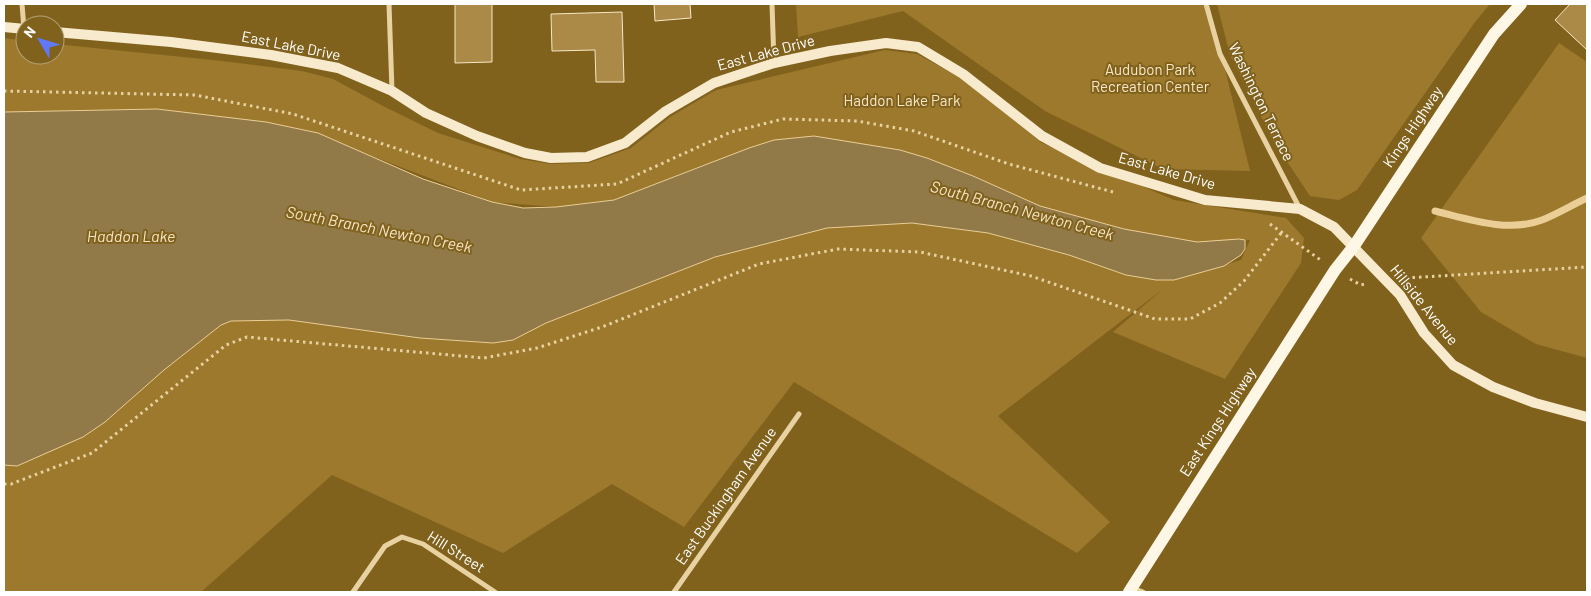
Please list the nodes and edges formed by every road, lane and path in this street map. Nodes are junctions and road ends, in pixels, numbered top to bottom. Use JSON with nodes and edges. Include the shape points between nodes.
{"nodes":[{"id":1,"x":389,"y":4,"type":"edge"},
{"id":2,"x":772,"y":4,"type":"edge"},
{"id":3,"x":1206,"y":4,"type":"edge"},
{"id":4,"x":1521,"y":4,"type":"edge"},
{"id":5,"x":65,"y":33,"type":"edge"},
{"id":6,"x":774,"y":63,"type":"junction"},
{"id":7,"x":4,"y":91,"type":"edge"},
{"id":8,"x":392,"y":91,"type":"junction"},
{"id":9,"x":1120,"y":193,"type":"dead end"},
{"id":10,"x":1300,"y":209,"type":"junction"},
{"id":11,"x":1265,"y":220,"type":"dead end"},
{"id":12,"x":1282,"y":232,"type":"junction"},
{"id":13,"x":1354,"y":246,"type":"junction"},
{"id":14,"x":1587,"y":267,"type":"edge"},
{"id":15,"x":1335,"y":270,"type":"junction"},
{"id":16,"x":1385,"y":279,"type":"junction"},
{"id":17,"x":799,"y":414,"type":"dead end"},
{"id":18,"x":1587,"y":417,"type":"edge"},
{"id":19,"x":4,"y":484,"type":"edge"},
{"id":20,"x":1134,"y":591,"type":"edge"},
{"id":21,"x":353,"y":592,"type":"edge"},
{"id":22,"x":495,"y":592,"type":"edge"},
{"id":23,"x":674,"y":592,"type":"edge"}],
"edges":[{"from":1,"to":8,"type":"street"},
{"from":2,"to":6,"type":"street"},
{"from":3,"to":10,"type":"street","name":"Washington Terrace","via":[[1220,54]]},
{"from":4,"to":13,"type":"main road","name":"Kings Highway","via":[[1494,34]]},
{"from":5,"to":8,"type":"street","name":"East Lake Drive","via":[[271,55],[338,68]]},
{"from":6,"to":8,"type":"street","name":"East Lake Drive","via":[[714,83],[666,111],[625,143],[588,157],[551,158],[525,153],[426,113]]},
{"from":6,"to":10,"type":"street","name":"East Lake Drive","via":[[886,43],[918,48],[963,74],[1042,136],[1100,168],[1205,200]]},
{"from":7,"to":9,"type":"path","via":[[195,95],[293,114],[522,190],[617,184],[732,132],[784,119],[857,121],[914,131],[1009,164]]},
{"from":10,"to":13,"type":"street","name":"East Lake Drive","via":[[1334,226]]},
{"from":11,"to":12,"type":"path"},
{"from":12,"to":15,"type":"path"},
{"from":12,"to":19,"type":"path","via":[[1244,281],[1220,303],[1190,319],[1155,319],[1031,276],[920,252],[838,249],[759,264],[602,327],[537,348],[484,358],[247,337],[226,345],[92,453]]},
{"from":13,"to":15,"type":"main road","name":"Kings Highway"},
{"from":13,"to":16,"type":"street","name":"Hillside Avenue"},
{"from":14,"to":16,"type":"path"},
{"from":15,"to":20,"type":"main road","name":"East Kings Highway"},
{"from":16,"to":18,"type":"street","name":"Hillside Avenue","via":[[1400,295],[1424,333],[1453,366],[1493,387],[1535,403]]},
{"from":17,"to":23,"type":"street","name":"East Buckingham Avenue"},
{"from":21,"to":22,"type":"street","name":"Hill Street","via":[[385,546],[402,537],[423,544]]}]}
